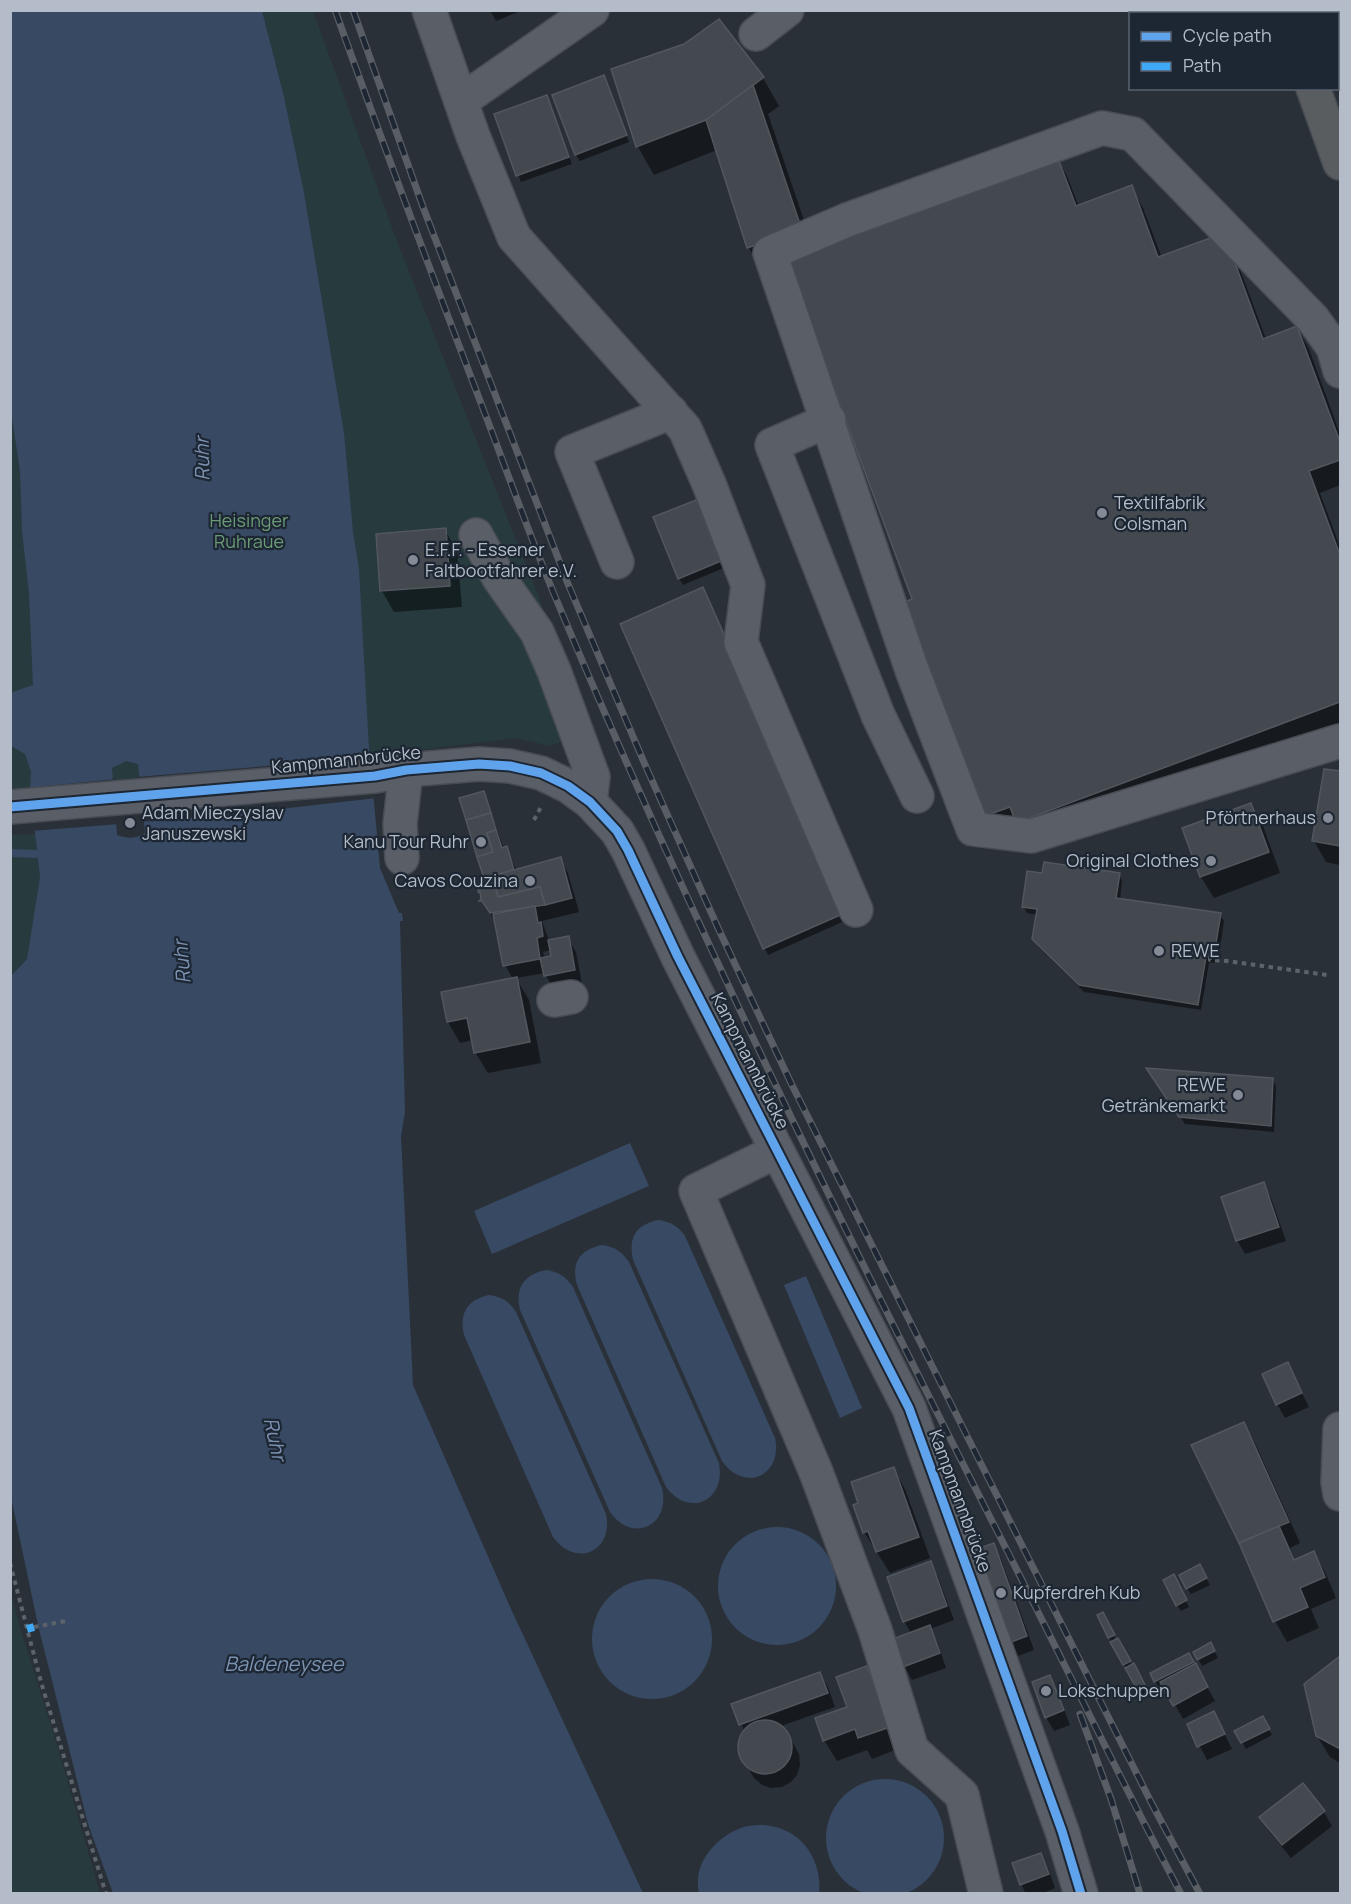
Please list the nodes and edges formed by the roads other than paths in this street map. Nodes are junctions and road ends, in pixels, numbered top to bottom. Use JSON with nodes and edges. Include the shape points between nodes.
{"nodes":[{"id":1,"x":429,"y":10,"type":"edge"},
{"id":2,"x":592,"y":10,"type":"edge"},
{"id":3,"x":787,"y":10,"type":"edge"},
{"id":4,"x":756,"y":34,"type":"dead end"},
{"id":5,"x":1314,"y":90,"type":"edge"},
{"id":6,"x":461,"y":101,"type":"junction"},
{"id":7,"x":1341,"y":163,"type":"edge"},
{"id":8,"x":1341,"y":371,"type":"edge"},
{"id":9,"x":671,"y":412,"type":"junction"},
{"id":10,"x":829,"y":420,"type":"junction"},
{"id":11,"x":476,"y":535,"type":"dead end"},
{"id":12,"x":617,"y":562,"type":"dead end"},
{"id":13,"x":1341,"y":741,"type":"edge"},
{"id":14,"x":390,"y":773,"type":"junction"},
{"id":15,"x":917,"y":796,"type":"dead end"},
{"id":16,"x":590,"y":802,"type":"junction"},
{"id":17,"x":10,"y":807,"type":"edge"},
{"id":18,"x":402,"y":858,"type":"dead end"},
{"id":19,"x":856,"y":910,"type":"dead end"},
{"id":20,"x":777,"y":1151,"type":"junction"},
{"id":21,"x":1341,"y":1429,"type":"edge"},
{"id":22,"x":1341,"y":1494,"type":"edge"},
{"id":23,"x":986,"y":1893,"type":"edge"},
{"id":24,"x":1081,"y":1893,"type":"edge"}],
"edges":[{"from":1,"to":6,"type":"street"},
{"from":2,"to":6,"type":"street"},
{"from":3,"to":4,"type":"street"},
{"from":5,"to":7,"type":"highway"},
{"from":6,"to":9,"type":"street","via":[[514,237]]},
{"from":8,"to":10,"type":"street","via":[[1333,347],[1313,319],[1166,168],[1132,134],[1102,128],[847,220],[770,253]]},
{"from":9,"to":12,"type":"street","via":[[572,452]]},
{"from":9,"to":19,"type":"street","via":[[686,429],[748,585],[741,642]]},
{"from":10,"to":13,"type":"street","via":[[912,670],[973,829],[1031,836]]},
{"from":10,"to":15,"type":"street","via":[[772,445],[878,715]]},
{"from":11,"to":16,"type":"street","via":[[499,578],[537,632],[554,671],[593,777]]},
{"from":14,"to":16,"type":"street","name":"Kampmannbrücke","via":[[480,764],[510,766],[555,779]]},
{"from":14,"to":17,"type":"street","name":"Kampmannbrücke"},
{"from":14,"to":18,"type":"street"},
{"from":16,"to":20,"type":"street","name":"Kampmannbrücke","via":[[617,831],[628,850]]},
{"from":20,"to":23,"type":"street","via":[[696,1191],[816,1472],[875,1630],[912,1750],[962,1795]]},
{"from":20,"to":24,"type":"street","name":"Kampmannbrücke","via":[[909,1408]]},
{"from":21,"to":22,"type":"street"}]}
